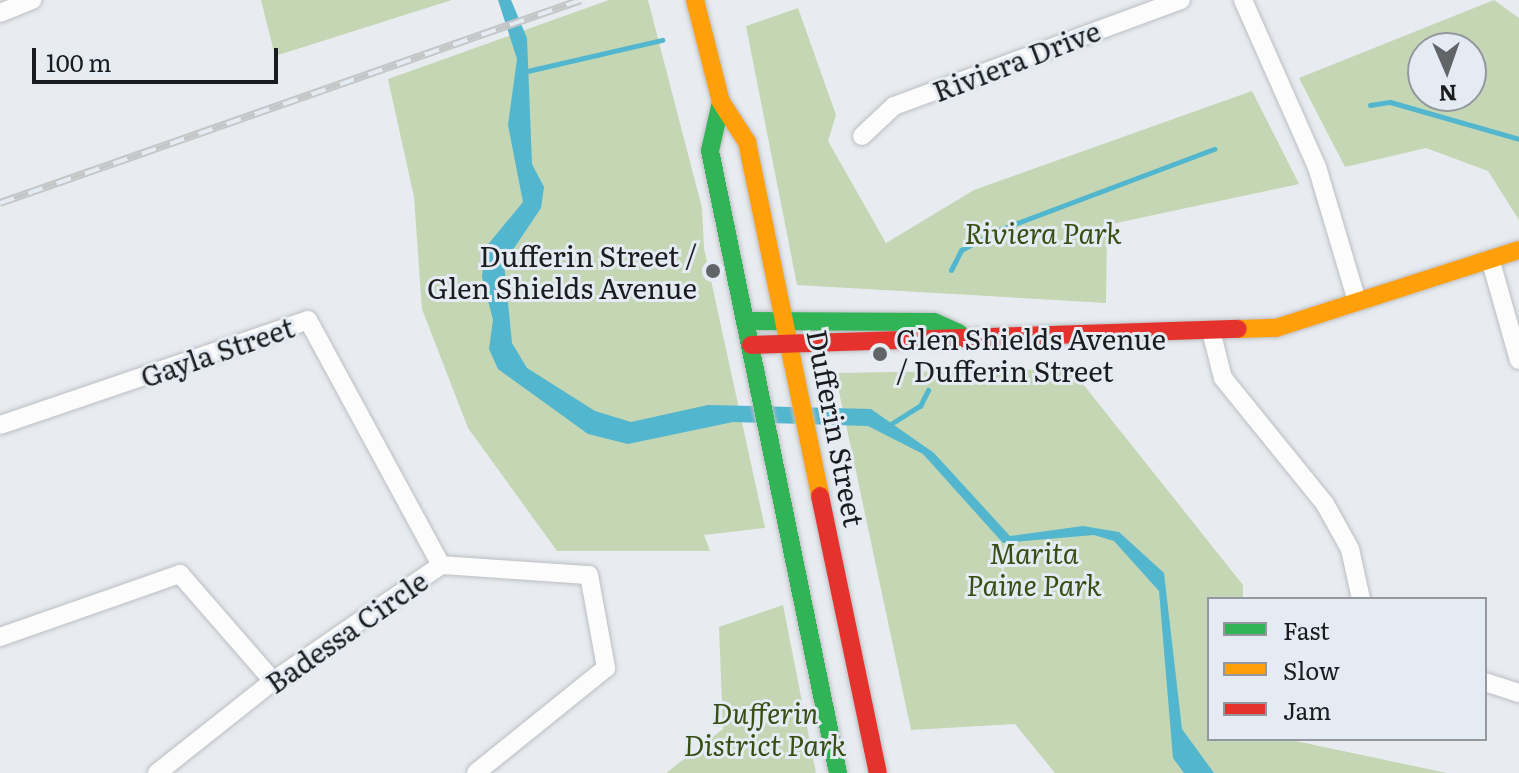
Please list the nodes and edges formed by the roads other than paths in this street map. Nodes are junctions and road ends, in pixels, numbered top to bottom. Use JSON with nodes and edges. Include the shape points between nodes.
{"nodes":[{"id":1,"x":32,"y":0,"type":"edge"},
{"id":2,"x":695,"y":0,"type":"edge"},
{"id":3,"x":1181,"y":0,"type":"edge"},
{"id":4,"x":1243,"y":0,"type":"edge"},
{"id":5,"x":0,"y":13,"type":"edge"},
{"id":6,"x":721,"y":102,"type":"junction"},
{"id":7,"x":862,"y":136,"type":"dead end"},
{"id":8,"x":1519,"y":250,"type":"edge"},
{"id":9,"x":1491,"y":262,"type":"junction"},
{"id":10,"x":1357,"y":301,"type":"junction"},
{"id":11,"x":746,"y":321,"type":"junction"},
{"id":12,"x":788,"y":321,"type":"junction"},
{"id":13,"x":959,"y":333,"type":"junction"},
{"id":14,"x":1212,"y":335,"type":"junction"},
{"id":15,"x":751,"y":345,"type":"junction"},
{"id":16,"x":793,"y":345,"type":"junction"},
{"id":17,"x":1519,"y":360,"type":"edge"},
{"id":18,"x":0,"y":425,"type":"edge"},
{"id":19,"x":441,"y":565,"type":"junction"},
{"id":20,"x":1360,"y":597,"type":"edge"},
{"id":21,"x":0,"y":637,"type":"edge"},
{"id":22,"x":273,"y":681,"type":"junction"},
{"id":23,"x":1487,"y":683,"type":"edge"},
{"id":24,"x":1519,"y":693,"type":"edge"},
{"id":25,"x":157,"y":773,"type":"edge"},
{"id":26,"x":476,"y":773,"type":"edge"},
{"id":27,"x":838,"y":773,"type":"edge"},
{"id":28,"x":878,"y":773,"type":"edge"}],
"edges":[{"from":1,"to":5,"type":"street"},
{"from":2,"to":6,"type":"main road","name":"Dufferin Street"},
{"from":3,"to":7,"type":"street","name":"Riviera Drive","via":[[894,106]]},
{"from":4,"to":10,"type":"street","via":[[1317,167]]},
{"from":6,"to":11,"type":"main road","name":"Dufferin Street","via":[[710,151]]},
{"from":6,"to":12,"type":"main road","name":"Dufferin Street","via":[[747,142]]},
{"from":8,"to":9,"type":"main road"},
{"from":9,"to":10,"type":"main road"},
{"from":9,"to":17,"type":"street"},
{"from":10,"to":14,"type":"main road","via":[[1276,328]]},
{"from":11,"to":12,"type":"main road"},
{"from":11,"to":15,"type":"main road","name":"Dufferin Street"},
{"from":12,"to":13,"type":"main road","via":[[934,322]]},
{"from":12,"to":16,"type":"main road","name":"Dufferin Street"},
{"from":13,"to":14,"type":"main road"},
{"from":13,"to":16,"type":"main road","via":[[931,344]]},
{"from":14,"to":20,"type":"street","via":[[1223,378],[1338,526]]},
{"from":15,"to":16,"type":"main road"},
{"from":15,"to":27,"type":"main road","name":"Dufferin Street"},
{"from":16,"to":28,"type":"main road","name":"Dufferin Street"},
{"from":18,"to":19,"type":"street","name":"Gayla Street","via":[[308,320]]},
{"from":19,"to":22,"type":"street","name":"Badessa Circle"},
{"from":19,"to":26,"type":"street","name":"Badessa Circle","via":[[589,575],[606,668]]},
{"from":21,"to":22,"type":"street","via":[[180,574]]},
{"from":22,"to":25,"type":"street","name":"Badessa Circle"},
{"from":23,"to":24,"type":"street"}]}
